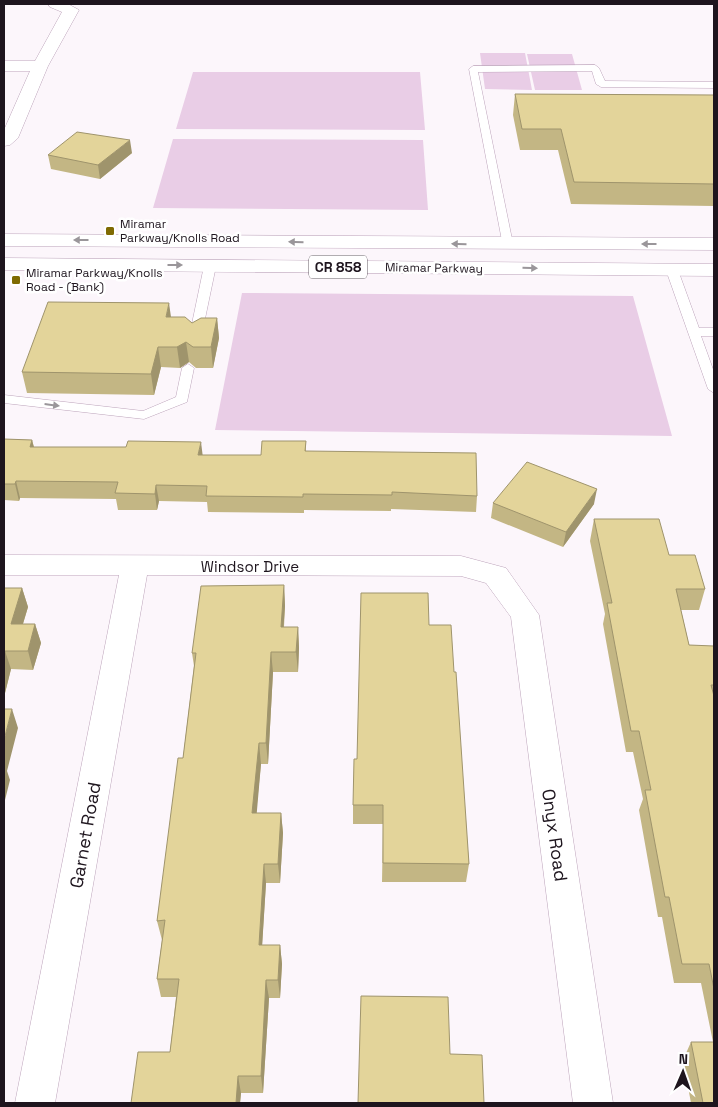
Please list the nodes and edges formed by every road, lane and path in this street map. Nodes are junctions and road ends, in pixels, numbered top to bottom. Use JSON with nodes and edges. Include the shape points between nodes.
{"nodes":[{"id":1,"x":55,"y":4,"type":"edge"},
{"id":2,"x":4,"y":66,"type":"edge"},
{"id":3,"x":40,"y":66,"type":"junction"},
{"id":4,"x":714,"y":85,"type":"edge"},
{"id":5,"x":4,"y":141,"type":"edge"},
{"id":6,"x":4,"y":240,"type":"edge"},
{"id":7,"x":508,"y":244,"type":"junction"},
{"id":8,"x":706,"y":244,"type":"edge"},
{"id":9,"x":4,"y":264,"type":"edge"},
{"id":10,"x":210,"y":266,"type":"junction"},
{"id":11,"x":467,"y":268,"type":"junction"},
{"id":12,"x":672,"y":270,"type":"junction"},
{"id":13,"x":714,"y":270,"type":"edge"},
{"id":14,"x":694,"y":332,"type":"junction"},
{"id":15,"x":714,"y":332,"type":"edge"},
{"id":16,"x":195,"y":338,"type":"edge"},
{"id":17,"x":188,"y":368,"type":"dead end"},
{"id":18,"x":714,"y":389,"type":"edge"},
{"id":19,"x":4,"y":400,"type":"edge"},
{"id":20,"x":4,"y":565,"type":"edge"},
{"id":21,"x":135,"y":566,"type":"junction"},
{"id":22,"x":496,"y":575,"type":"joint"},
{"id":23,"x":35,"y":1103,"type":"edge"},
{"id":24,"x":593,"y":1103,"type":"edge"}],
"edges":[{"from":1,"to":3,"type":"street","via":[[71,10]]},
{"from":2,"to":3,"type":"street"},
{"from":3,"to":5,"type":"street","via":[[9,138]]},
{"from":4,"to":7,"type":"lane","via":[[601,84],[595,68],[473,69]]},
{"from":7,"to":6,"type":"street","name":"Miramar Parkway","number":"CR 858","one_way":true},
{"from":8,"to":7,"type":"street","name":"Miramar Parkway","number":"CR 858","one_way":true},
{"from":7,"to":11,"type":"street","via":[[507,253],[497,260]]},
{"from":8,"to":12,"type":"street","via":[[679,253],[671,262]]},
{"from":9,"to":10,"type":"street","name":"Miramar Parkway","number":"CR 858","one_way":true},
{"from":10,"to":11,"type":"street","name":"Miramar Parkway","number":"CR 858"},
{"from":10,"to":16,"type":"lane"},
{"from":11,"to":12,"type":"street","name":"Miramar Parkway","number":"CR 858","one_way":true},
{"from":12,"to":13,"type":"street","name":"Miramar Parkway","number":"CR 858"},
{"from":12,"to":14,"type":"lane"},
{"from":14,"to":15,"type":"lane"},
{"from":14,"to":18,"type":"lane"},
{"from":19,"to":17,"type":"lane","one_way":true,"via":[[144,415],[182,399]]},
{"from":20,"to":21,"type":"street","name":"Windsor Drive"},
{"from":21,"to":22,"type":"street","name":"Windsor Drive","via":[[461,566]]},
{"from":21,"to":23,"type":"street","name":"Garnet Road"},
{"from":22,"to":24,"type":"street","name":"Onyx Road","via":[[525,615]]}]}
